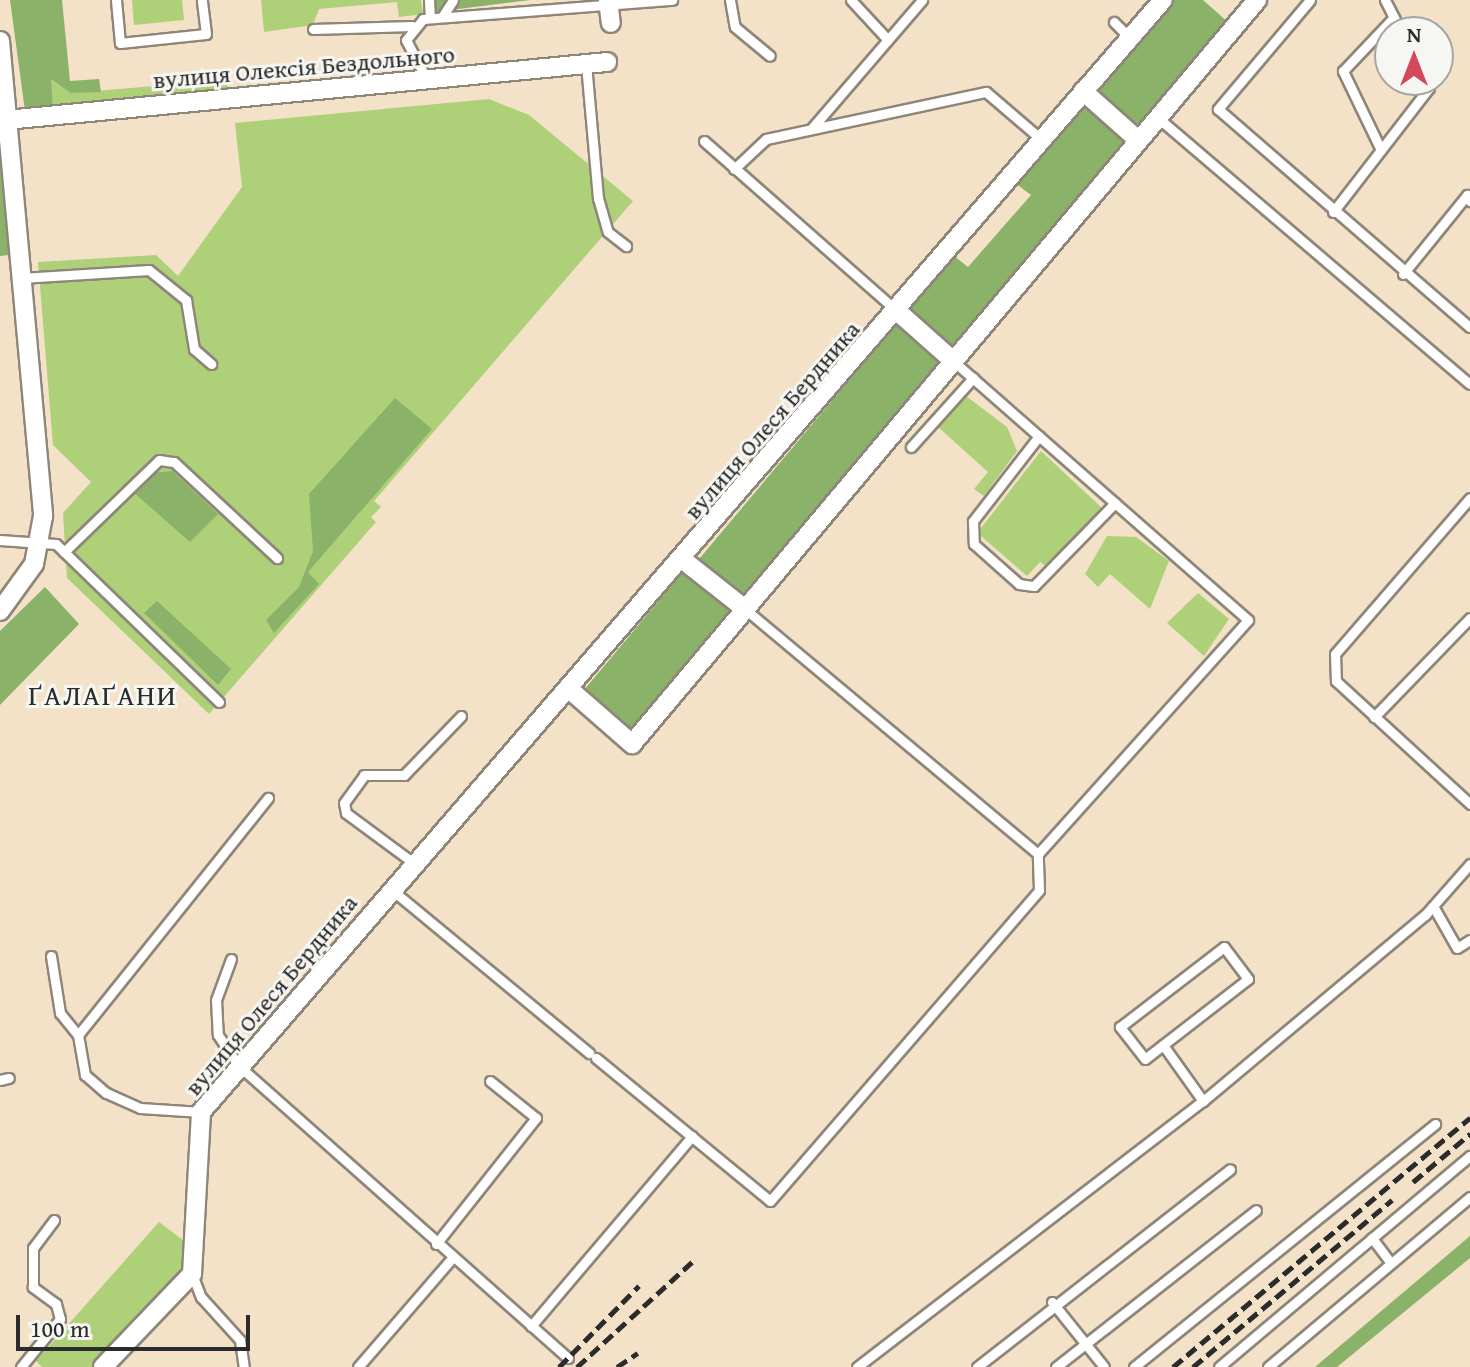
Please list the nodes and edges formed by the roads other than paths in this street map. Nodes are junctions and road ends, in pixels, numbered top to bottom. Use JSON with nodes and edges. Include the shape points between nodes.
{"nodes":[{"id":1,"x":116,"y":0,"type":"edge"},
{"id":2,"x":202,"y":0,"type":"edge"},
{"id":3,"x":429,"y":0,"type":"edge"},
{"id":4,"x":453,"y":0,"type":"edge"},
{"id":5,"x":672,"y":0,"type":"edge"},
{"id":6,"x":730,"y":0,"type":"edge"},
{"id":7,"x":851,"y":0,"type":"edge"},
{"id":8,"x":922,"y":0,"type":"edge"},
{"id":9,"x":1163,"y":0,"type":"edge"},
{"id":10,"x":1257,"y":0,"type":"edge"},
{"id":11,"x":1310,"y":0,"type":"edge"},
{"id":12,"x":608,"y":1,"type":"edge"},
{"id":13,"x":539,"y":4,"type":"edge"},
{"id":14,"x":442,"y":17,"type":"junction"},
{"id":15,"x":430,"y":18,"type":"junction"},
{"id":16,"x":1114,"y":22,"type":"dead end"},
{"id":17,"x":611,"y":23,"type":"dead end"},
{"id":18,"x":412,"y":26,"type":"junction"},
{"id":19,"x":313,"y":29,"type":"dead end"},
{"id":20,"x":1130,"y":38,"type":"junction"},
{"id":21,"x":1374,"y":38,"type":"edge"},
{"id":22,"x":888,"y":40,"type":"junction"},
{"id":23,"x":0,"y":41,"type":"edge"},
{"id":24,"x":770,"y":56,"type":"dead end"},
{"id":25,"x":607,"y":62,"type":"dead end"},
{"id":26,"x":586,"y":64,"type":"junction"},
{"id":27,"x":427,"y":80,"type":"junction"},
{"id":28,"x":1083,"y":91,"type":"junction"},
{"id":29,"x":1423,"y":96,"type":"edge"},
{"id":30,"x":1157,"y":117,"type":"junction"},
{"id":31,"x":6,"y":120,"type":"junction"},
{"id":32,"x":812,"y":128,"type":"junction"},
{"id":33,"x":1042,"y":140,"type":"junction"},
{"id":34,"x":1138,"y":140,"type":"junction"},
{"id":35,"x":704,"y":141,"type":"dead end"},
{"id":36,"x":1381,"y":150,"type":"junction"},
{"id":37,"x":734,"y":169,"type":"junction"},
{"id":38,"x":1470,"y":201,"type":"edge"},
{"id":39,"x":1333,"y":212,"type":"junction"},
{"id":40,"x":626,"y":246,"type":"dead end"},
{"id":41,"x":1403,"y":274,"type":"junction"},
{"id":42,"x":9,"y":279,"type":"edge"},
{"id":43,"x":897,"y":311,"type":"junction"},
{"id":44,"x":1470,"y":327,"type":"edge"},
{"id":45,"x":951,"y":359,"type":"junction"},
{"id":46,"x":211,"y":364,"type":"dead end"},
{"id":47,"x":973,"y":378,"type":"junction"},
{"id":48,"x":1470,"y":384,"type":"edge"},
{"id":49,"x":1039,"y":436,"type":"junction"},
{"id":50,"x":911,"y":447,"type":"dead end"},
{"id":51,"x":1470,"y":498,"type":"edge"},
{"id":52,"x":1115,"y":503,"type":"junction"},
{"id":53,"x":42,"y":538,"type":"junction"},
{"id":54,"x":0,"y":540,"type":"edge"},
{"id":55,"x":64,"y":552,"type":"junction"},
{"id":56,"x":277,"y":558,"type":"dead end"},
{"id":57,"x":683,"y":560,"type":"junction"},
{"id":58,"x":745,"y":609,"type":"junction"},
{"id":59,"x":0,"y":611,"type":"edge"},
{"id":60,"x":1470,"y":618,"type":"edge"},
{"id":61,"x":569,"y":689,"type":"junction"},
{"id":62,"x":219,"y":702,"type":"dead end"},
{"id":63,"x":461,"y":716,"type":"dead end"},
{"id":64,"x":1374,"y":717,"type":"junction"},
{"id":65,"x":268,"y":798,"type":"dead end"},
{"id":66,"x":1470,"y":804,"type":"edge"},
{"id":67,"x":1038,"y":854,"type":"junction"},
{"id":68,"x":415,"y":864,"type":"junction"},
{"id":69,"x":1470,"y":864,"type":"edge"},
{"id":70,"x":392,"y":890,"type":"junction"},
{"id":71,"x":1433,"y":906,"type":"junction"},
{"id":72,"x":1470,"y":940,"type":"edge"},
{"id":73,"x":51,"y":956,"type":"dead end"},
{"id":74,"x":231,"y":959,"type":"dead end"},
{"id":75,"x":78,"y":1035,"type":"junction"},
{"id":76,"x":1163,"y":1045,"type":"junction"},
{"id":77,"x":239,"y":1066,"type":"junction"},
{"id":78,"x":490,"y":1081,"type":"dead end"},
{"id":79,"x":1203,"y":1101,"type":"junction"},
{"id":80,"x":201,"y":1112,"type":"junction"},
{"id":81,"x":1435,"y":1124,"type":"dead end"},
{"id":82,"x":692,"y":1136,"type":"junction"},
{"id":83,"x":1470,"y":1156,"type":"edge"},
{"id":84,"x":1230,"y":1169,"type":"dead end"},
{"id":85,"x":1470,"y":1197,"type":"edge"},
{"id":86,"x":1256,"y":1210,"type":"dead end"},
{"id":87,"x":54,"y":1220,"type":"dead end"},
{"id":88,"x":1372,"y":1238,"type":"junction"},
{"id":89,"x":436,"y":1244,"type":"junction"},
{"id":90,"x":452,"y":1258,"type":"junction"},
{"id":91,"x":1391,"y":1263,"type":"junction"},
{"id":92,"x":192,"y":1274,"type":"junction"},
{"id":93,"x":201,"y":1297,"type":"junction"},
{"id":94,"x":1052,"y":1302,"type":"junction"},
{"id":95,"x":193,"y":1308,"type":"dead end"},
{"id":96,"x":531,"y":1326,"type":"junction"},
{"id":97,"x":1086,"y":1342,"type":"junction"},
{"id":98,"x":568,"y":1358,"type":"dead end"},
{"id":99,"x":21,"y":1367,"type":"edge"},
{"id":100,"x":103,"y":1367,"type":"edge"},
{"id":101,"x":244,"y":1367,"type":"edge"},
{"id":102,"x":358,"y":1367,"type":"edge"},
{"id":103,"x":857,"y":1367,"type":"edge"},
{"id":104,"x":977,"y":1367,"type":"edge"},
{"id":105,"x":1056,"y":1367,"type":"edge"},
{"id":106,"x":1104,"y":1367,"type":"edge"},
{"id":107,"x":1134,"y":1367,"type":"edge"},
{"id":108,"x":1219,"y":1367,"type":"edge"},
{"id":109,"x":1268,"y":1367,"type":"edge"}],
"edges":[{"from":1,"to":2,"type":"lane","via":[[120,43],[206,34]]},
{"from":3,"to":15,"type":"lane"},
{"from":4,"to":14,"type":"lane"},
{"from":5,"to":12,"type":"lane"},
{"from":6,"to":24,"type":"lane","via":[[735,27]]},
{"from":7,"to":22,"type":"lane"},
{"from":8,"to":22,"type":"lane"},
{"from":9,"to":20,"type":"street","name":"вулиця Олеся Бердника"},
{"from":10,"to":30,"type":"street"},
{"from":11,"to":39,"type":"lane","via":[[1218,109]]},
{"from":12,"to":13,"type":"lane"},
{"from":12,"to":17,"type":"street"},
{"from":13,"to":14,"type":"lane"},
{"from":14,"to":15,"type":"lane"},
{"from":15,"to":18,"type":"lane"},
{"from":16,"to":20,"type":"lane"},
{"from":18,"to":19,"type":"lane"},
{"from":18,"to":27,"type":"lane","via":[[407,49]]},
{"from":20,"to":28,"type":"street","name":"вулиця Олеся Бердника"},
{"from":21,"to":36,"type":"lane","via":[[1343,71]]},
{"from":22,"to":32,"type":"lane"},
{"from":23,"to":31,"type":"street"},
{"from":25,"to":26,"type":"street","name":"вулиця Олексія Бездольного"},
{"from":26,"to":27,"type":"street","name":"вулиця Олексія Бездольного"},
{"from":26,"to":40,"type":"lane","via":[[598,198],[608,232]]},
{"from":27,"to":31,"type":"street","name":"вулиця Олексія Бездольного"},
{"from":28,"to":33,"type":"street","name":"вулиця Олеся Бердника"},
{"from":28,"to":34,"type":"street"},
{"from":29,"to":36,"type":"lane"},
{"from":30,"to":34,"type":"street"},
{"from":30,"to":48,"type":"lane"},
{"from":31,"to":42,"type":"street"},
{"from":32,"to":33,"type":"lane","via":[[986,92]]},
{"from":32,"to":37,"type":"lane","via":[[766,139]]},
{"from":33,"to":43,"type":"street","name":"вулиця Олеся Бердника"},
{"from":34,"to":45,"type":"street"},
{"from":35,"to":37,"type":"lane"},
{"from":36,"to":39,"type":"lane"},
{"from":37,"to":43,"type":"lane"},
{"from":38,"to":41,"type":"lane","via":[[1467,195]]},
{"from":39,"to":41,"type":"lane"},
{"from":41,"to":44,"type":"lane"},
{"from":42,"to":46,"type":"lane","via":[[149,270],[186,300],[189,338]]},
{"from":42,"to":53,"type":"street"},
{"from":43,"to":45,"type":"street"},
{"from":43,"to":57,"type":"street","name":"вулиця Олеся Бердника"},
{"from":45,"to":47,"type":"lane"},
{"from":45,"to":58,"type":"street"},
{"from":47,"to":49,"type":"lane"},
{"from":47,"to":50,"type":"lane"},
{"from":49,"to":52,"type":"lane"},
{"from":49,"to":52,"type":"lane","via":[[973,521],[974,544],[1019,584],[1034,586]]},
{"from":51,"to":64,"type":"lane","via":[[1335,654],[1336,681]]},
{"from":52,"to":67,"type":"lane","via":[[1248,620]]},
{"from":53,"to":54,"type":"lane"},
{"from":53,"to":55,"type":"lane"},
{"from":53,"to":59,"type":"street","via":[[27,577]]},
{"from":55,"to":56,"type":"lane","via":[[159,460],[174,462]]},
{"from":55,"to":62,"type":"lane"},
{"from":57,"to":58,"type":"street"},
{"from":57,"to":61,"type":"street","name":"вулиця Олеся Бердника"},
{"from":58,"to":61,"type":"street","via":[[632,744]]},
{"from":58,"to":67,"type":"lane"},
{"from":60,"to":64,"type":"lane"},
{"from":61,"to":68,"type":"street","name":"вулиця Олеся Бердника"},
{"from":63,"to":68,"type":"lane","via":[[404,775],[364,775],[344,803],[346,813]]},
{"from":64,"to":66,"type":"lane"},
{"from":65,"to":75,"type":"lane"},
{"from":67,"to":82,"type":"lane","via":[[1039,890],[770,1201]]},
{"from":68,"to":70,"type":"street","name":"вулиця Олеся Бердника"},
{"from":69,"to":71,"type":"lane"},
{"from":70,"to":77,"type":"street","name":"вулиця Олеся Бердника"},
{"from":70,"to":82,"type":"lane"},
{"from":71,"to":72,"type":"lane","via":[[1457,948]]},
{"from":71,"to":79,"type":"lane"},
{"from":73,"to":75,"type":"lane","via":[[60,1013]]},
{"from":74,"to":77,"type":"lane","via":[[216,1000],[218,1035]]},
{"from":75,"to":80,"type":"lane","via":[[85,1075],[106,1093],[140,1108]]},
{"from":76,"to":76,"type":"lane","via":[[1248,979],[1224,947],[1120,1027],[1145,1059]]},
{"from":76,"to":79,"type":"lane"},
{"from":77,"to":80,"type":"street","name":"вулиця Олеся Бердника"},
{"from":77,"to":89,"type":"lane"},
{"from":78,"to":89,"type":"lane","via":[[536,1118]]},
{"from":79,"to":103,"type":"lane"},
{"from":80,"to":92,"type":"street","name":"вулиця Олеся Бердника"},
{"from":81,"to":107,"type":"lane"},
{"from":82,"to":96,"type":"lane"},
{"from":83,"to":88,"type":"lane"},
{"from":84,"to":94,"type":"lane"},
{"from":85,"to":91,"type":"lane"},
{"from":86,"to":97,"type":"lane"},
{"from":87,"to":99,"type":"lane","via":[[33,1248],[33,1287],[56,1304],[60,1319]]},
{"from":88,"to":91,"type":"lane"},
{"from":88,"to":108,"type":"lane"},
{"from":89,"to":90,"type":"lane"},
{"from":90,"to":96,"type":"lane"},
{"from":90,"to":102,"type":"lane"},
{"from":91,"to":109,"type":"lane"},
{"from":92,"to":93,"type":"lane"},
{"from":92,"to":100,"type":"street"},
{"from":93,"to":95,"type":"lane"},
{"from":93,"to":101,"type":"lane","via":[[240,1340]]},
{"from":94,"to":97,"type":"lane"},
{"from":94,"to":104,"type":"lane"},
{"from":96,"to":98,"type":"lane"},
{"from":97,"to":105,"type":"lane"},
{"from":97,"to":106,"type":"lane"}]}
